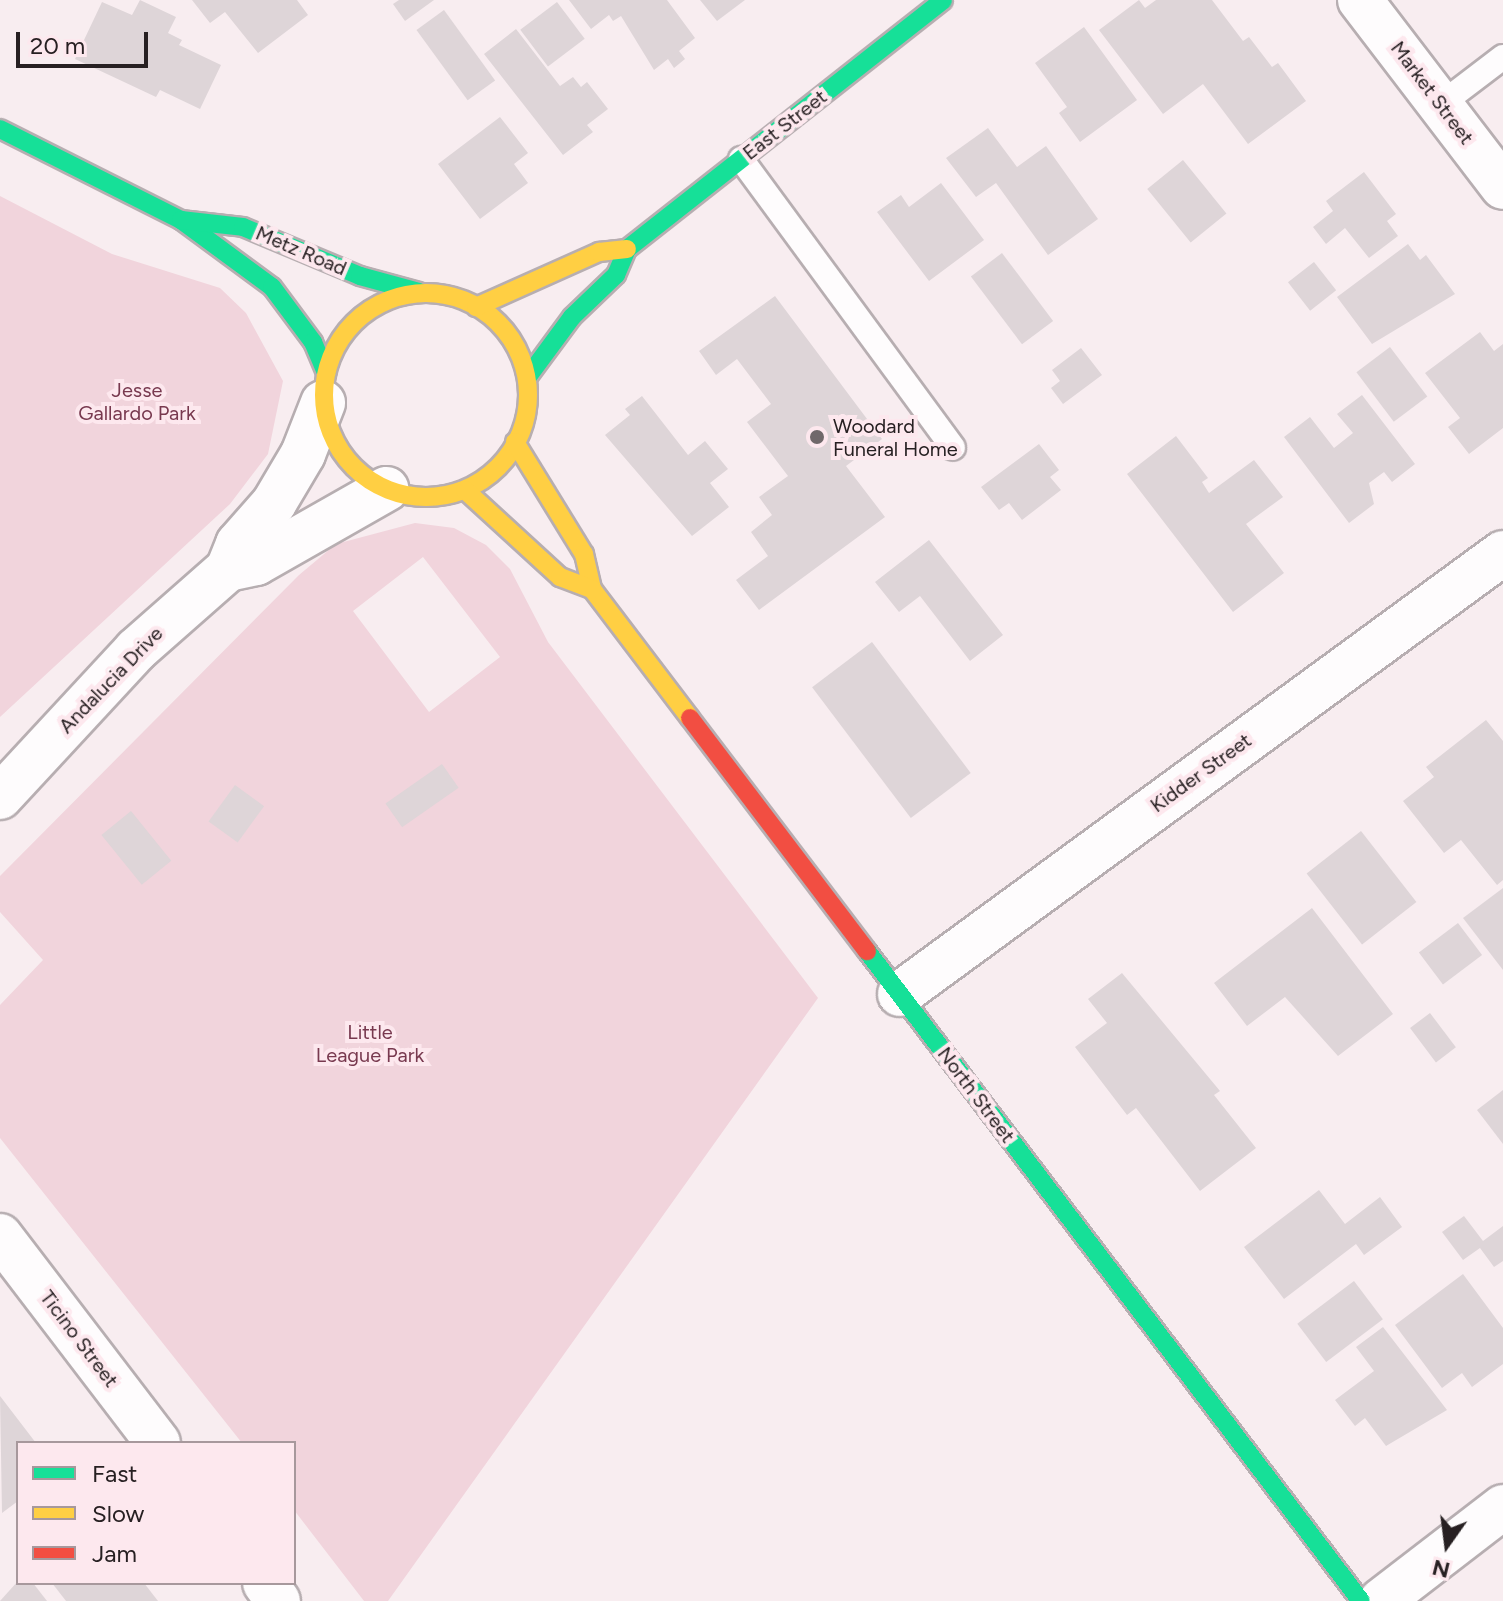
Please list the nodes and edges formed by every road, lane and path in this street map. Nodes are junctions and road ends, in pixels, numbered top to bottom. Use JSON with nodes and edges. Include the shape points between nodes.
{"nodes":[{"id":1,"x":943,"y":0,"type":"edge"},
{"id":2,"x":1360,"y":0,"type":"edge"},
{"id":3,"x":1503,"y":57,"type":"edge"},
{"id":4,"x":1440,"y":105,"type":"junction"},
{"id":5,"x":0,"y":129,"type":"edge"},
{"id":6,"x":741,"y":159,"type":"junction"},
{"id":7,"x":1503,"y":187,"type":"edge"},
{"id":8,"x":181,"y":220,"type":"junction"},
{"id":9,"x":627,"y":249,"type":"junction"},
{"id":10,"x":419,"y":292,"type":"junction"},
{"id":11,"x":476,"y":307,"type":"junction"},
{"id":12,"x":527,"y":378,"type":"junction"},
{"id":13,"x":325,"y":388,"type":"junction"},
{"id":14,"x":515,"y":442,"type":"junction"},
{"id":15,"x":953,"y":448,"type":"dead end"},
{"id":16,"x":386,"y":489,"type":"junction"},
{"id":17,"x":465,"y":490,"type":"junction"},
{"id":18,"x":1503,"y":553,"type":"edge"},
{"id":19,"x":228,"y":569,"type":"junction"},
{"id":20,"x":592,"y":589,"type":"junction"},
{"id":21,"x":0,"y":797,"type":"edge"},
{"id":22,"x":900,"y":994,"type":"junction"},
{"id":23,"x":0,"y":1236,"type":"edge"},
{"id":24,"x":156,"y":1441,"type":"edge"},
{"id":25,"x":1503,"y":1507,"type":"edge"},
{"id":26,"x":1361,"y":1601,"type":"edge"},
{"id":27,"x":1381,"y":1601,"type":"edge"}],
"edges":[{"from":1,"to":6,"type":"main road","name":"East Street"},
{"from":2,"to":4,"type":"street","name":"Market Street"},
{"from":3,"to":4,"type":"lane"},
{"from":4,"to":7,"type":"street","name":"Market Street"},
{"from":5,"to":8,"type":"main road","name":"Metz Road"},
{"from":6,"to":9,"type":"main road","name":"East Street"},
{"from":6,"to":15,"type":"lane"},
{"from":8,"to":10,"type":"main road","name":"Metz Road","via":[[243,227],[360,276]]},
{"from":8,"to":13,"type":"main road","name":"Metz Road","via":[[284,300]]},
{"from":9,"to":11,"type":"main road","name":"East Street","via":[[599,252]]},
{"from":9,"to":12,"type":"main road","name":"East Street","via":[[616,275],[572,317]]},
{"from":10,"to":11,"type":"main road"},
{"from":10,"to":13,"type":"main road","via":[[392,298],[353,324]]},
{"from":11,"to":12,"type":"main road","via":[[511,333]]},
{"from":12,"to":14,"type":"main road"},
{"from":13,"to":16,"type":"main road","via":[[343,455]]},
{"from":13,"to":19,"type":"street","name":"Andalucia Drive","via":[[303,454],[274,503],[238,544]]},
{"from":14,"to":17,"type":"main road","via":[[488,479]]},
{"from":14,"to":20,"type":"main road","name":"North Street","via":[[584,554]]},
{"from":16,"to":17,"type":"main road","via":[[440,495]]},
{"from":16,"to":19,"type":"street","name":"Andalucia Drive","via":[[256,563]]},
{"from":17,"to":20,"type":"main road","name":"North Street","via":[[560,577]]},
{"from":18,"to":22,"type":"street","name":"Kidder Street"},
{"from":19,"to":21,"type":"street","name":"Andalucia Drive","via":[[136,650]]},
{"from":20,"to":22,"type":"main road","name":"North Street"},
{"from":22,"to":26,"type":"main road","name":"North Street"},
{"from":23,"to":24,"type":"street","name":"Ticino Street"},
{"from":25,"to":27,"type":"street"}]}
